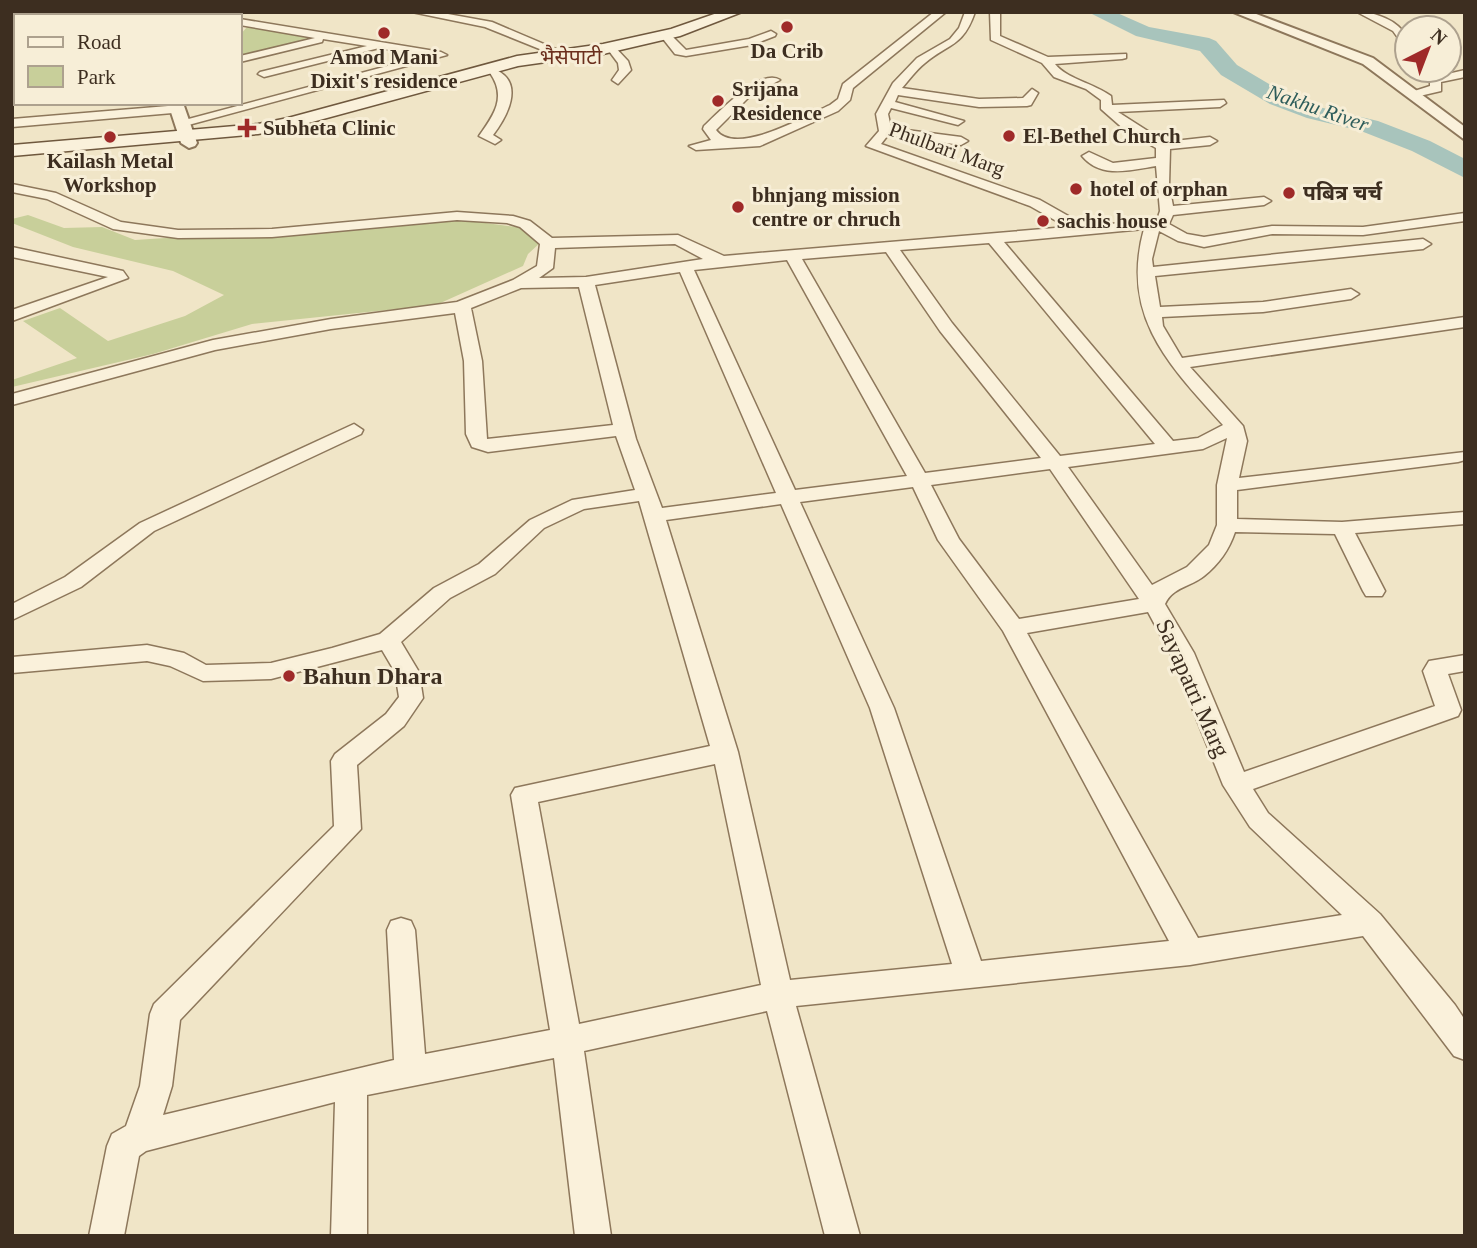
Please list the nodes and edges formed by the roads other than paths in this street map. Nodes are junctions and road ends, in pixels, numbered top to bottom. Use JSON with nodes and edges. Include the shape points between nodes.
{"nodes":[{"id":1,"x":417,"y":12,"type":"edge"},
{"id":2,"x":735,"y":12,"type":"edge"},
{"id":3,"x":940,"y":12,"type":"edge"},
{"id":4,"x":970,"y":12,"type":"edge"},
{"id":5,"x":995,"y":12,"type":"edge"},
{"id":6,"x":1239,"y":12,"type":"edge"},
{"id":7,"x":1362,"y":12,"type":"edge"},
{"id":8,"x":242,"y":25,"type":"edge"},
{"id":9,"x":1393,"y":27,"type":"edge"},
{"id":10,"x":771,"y":34,"type":"dead end"},
{"id":11,"x":665,"y":35,"type":"junction"},
{"id":12,"x":330,"y":37,"type":"junction"},
{"id":13,"x":384,"y":46,"type":"junction"},
{"id":14,"x":612,"y":47,"type":"junction"},
{"id":15,"x":566,"y":55,"type":"junction"},
{"id":16,"x":1122,"y":56,"type":"dead end"},
{"id":17,"x":546,"y":58,"type":"junction"},
{"id":18,"x":242,"y":60,"type":"edge"},
{"id":19,"x":1046,"y":61,"type":"junction"},
{"id":20,"x":242,"y":62,"type":"edge"},
{"id":21,"x":496,"y":73,"type":"junction"},
{"id":22,"x":1465,"y":73,"type":"edge"},
{"id":23,"x":264,"y":74,"type":"junction"},
{"id":24,"x":774,"y":79,"type":"dead end"},
{"id":25,"x":618,"y":80,"type":"dead end"},
{"id":26,"x":895,"y":91,"type":"junction"},
{"id":27,"x":1032,"y":93,"type":"dead end"},
{"id":28,"x":1411,"y":94,"type":"junction"},
{"id":29,"x":410,"y":95,"type":"junction"},
{"id":30,"x":292,"y":97,"type":"junction"},
{"id":31,"x":1220,"y":103,"type":"dead end"},
{"id":32,"x":888,"y":104,"type":"junction"},
{"id":33,"x":63,"y":106,"type":"dead end"},
{"id":34,"x":1107,"y":108,"type":"junction"},
{"id":35,"x":92,"y":116,"type":"junction"},
{"id":36,"x":958,"y":121,"type":"dead end"},
{"id":37,"x":12,"y":122,"type":"edge"},
{"id":38,"x":183,"y":123,"type":"edge"},
{"id":39,"x":885,"y":131,"type":"junction"},
{"id":40,"x":1465,"y":135,"type":"edge"},
{"id":41,"x":495,"y":140,"type":"dead end"},
{"id":42,"x":961,"y":141,"type":"dead end"},
{"id":43,"x":1210,"y":141,"type":"dead end"},
{"id":44,"x":724,"y":142,"type":"junction"},
{"id":45,"x":696,"y":145,"type":"dead end"},
{"id":46,"x":12,"y":151,"type":"edge"},
{"id":47,"x":1163,"y":154,"type":"junction"},
{"id":48,"x":1089,"y":156,"type":"dead end"},
{"id":49,"x":12,"y":159,"type":"edge"},
{"id":50,"x":12,"y":188,"type":"edge"},
{"id":51,"x":1264,"y":201,"type":"dead end"},
{"id":52,"x":1465,"y":218,"type":"edge"},
{"id":53,"x":1162,"y":219,"type":"junction"},
{"id":54,"x":1087,"y":232,"type":"junction"},
{"id":55,"x":991,"y":236,"type":"junction"},
{"id":56,"x":548,"y":243,"type":"junction"},
{"id":57,"x":1423,"y":244,"type":"dead end"},
{"id":58,"x":889,"y":245,"type":"junction"},
{"id":59,"x":12,"y":252,"type":"edge"},
{"id":60,"x":792,"y":256,"type":"junction"},
{"id":61,"x":724,"y":261,"type":"junction"},
{"id":62,"x":685,"y":267,"type":"junction"},
{"id":63,"x":1145,"y":272,"type":"junction"},
{"id":64,"x":586,"y":282,"type":"junction"},
{"id":65,"x":519,"y":283,"type":"junction"},
{"id":66,"x":1351,"y":294,"type":"dead end"},
{"id":67,"x":462,"y":306,"type":"junction"},
{"id":68,"x":1153,"y":312,"type":"junction"},
{"id":69,"x":12,"y":316,"type":"edge"},
{"id":70,"x":1465,"y":322,"type":"edge"},
{"id":71,"x":1177,"y":364,"type":"junction"},
{"id":72,"x":12,"y":400,"type":"edge"},
{"id":73,"x":1234,"y":426,"type":"junction"},
{"id":74,"x":624,"y":429,"type":"junction"},
{"id":75,"x":354,"y":430,"type":"dead end"},
{"id":76,"x":1168,"y":447,"type":"junction"},
{"id":77,"x":1458,"y":456,"type":"dead end"},
{"id":78,"x":1056,"y":464,"type":"junction"},
{"id":79,"x":919,"y":480,"type":"junction"},
{"id":80,"x":1227,"y":485,"type":"junction"},
{"id":81,"x":788,"y":499,"type":"junction"},
{"id":82,"x":650,"y":505,"type":"junction"},
{"id":83,"x":1465,"y":518,"type":"edge"},
{"id":84,"x":1227,"y":525,"type":"junction"},
{"id":85,"x":1342,"y":528,"type":"junction"},
{"id":86,"x":1374,"y":590,"type":"dead end"},
{"id":87,"x":1154,"y":604,"type":"junction"},
{"id":88,"x":12,"y":613,"type":"edge"},
{"id":89,"x":1013,"y":628,"type":"junction"},
{"id":90,"x":388,"y":640,"type":"junction"},
{"id":91,"x":1465,"y":663,"type":"edge"},
{"id":92,"x":12,"y":665,"type":"edge"},
{"id":93,"x":725,"y":752,"type":"junction"},
{"id":94,"x":1236,"y":785,"type":"junction"},
{"id":95,"x":1370,"y":923,"type":"junction"},
{"id":96,"x":401,"y":930,"type":"dead end"},
{"id":97,"x":1190,"y":952,"type":"junction"},
{"id":98,"x":971,"y":975,"type":"junction"},
{"id":99,"x":778,"y":995,"type":"junction"},
{"id":100,"x":567,"y":1041,"type":"junction"},
{"id":101,"x":1465,"y":1046,"type":"edge"},
{"id":102,"x":411,"y":1072,"type":"junction"},
{"id":103,"x":351,"y":1083,"type":"junction"},
{"id":104,"x":139,"y":1137,"type":"junction"},
{"id":105,"x":106,"y":1236,"type":"edge"},
{"id":106,"x":349,"y":1236,"type":"edge"},
{"id":107,"x":593,"y":1236,"type":"edge"},
{"id":108,"x":843,"y":1236,"type":"edge"}],
"edges":[{"from":1,"to":15,"type":"street","via":[[488,24]]},
{"from":2,"to":11,"type":"main road"},
{"from":3,"to":44,"type":"street","via":[[847,87],[844,100],[834,108],[755,143]]},
{"from":4,"to":26,"type":"street","name":"Phulbari Marg","via":[[954,41],[912,67]]},
{"from":5,"to":19,"type":"street","via":[[995,38]]},
{"from":6,"to":28,"type":"street","via":[[1299,37],[1344,49]]},
{"from":7,"to":9,"type":"street"},
{"from":8,"to":12,"type":"street"},
{"from":10,"to":11,"type":"street","via":[[752,42],[686,53],[679,52]]},
{"from":11,"to":14,"type":"main road"},
{"from":12,"to":13,"type":"street"},
{"from":12,"to":18,"type":"street"},
{"from":13,"to":23,"type":"street"},
{"from":13,"to":30,"type":"street","via":[[441,55]]},
{"from":14,"to":15,"type":"main road"},
{"from":14,"to":25,"type":"street","via":[[624,63]]},
{"from":15,"to":17,"type":"main road"},
{"from":16,"to":19,"type":"street"},
{"from":17,"to":21,"type":"main road"},
{"from":17,"to":29,"type":"main road","via":[[517,61]]},
{"from":19,"to":34,"type":"street","via":[[1058,75],[1100,93],[1107,99]]},
{"from":20,"to":23,"type":"street"},
{"from":21,"to":29,"type":"main road"},
{"from":21,"to":41,"type":"street","via":[[506,89],[504,110],[485,136]]},
{"from":22,"to":28,"type":"street","via":[[1434,80],[1437,88]]},
{"from":23,"to":30,"type":"street"},
{"from":24,"to":44,"type":"street","via":[[746,93],[709,128]]},
{"from":26,"to":27,"type":"street","via":[[979,103],[1027,102]]},
{"from":26,"to":32,"type":"street","name":"Phulbari Marg"},
{"from":28,"to":40,"type":"street"},
{"from":29,"to":38,"type":"main road","via":[[297,129]]},
{"from":30,"to":38,"type":"street"},
{"from":31,"to":34,"type":"street"},
{"from":32,"to":36,"type":"street"},
{"from":32,"to":39,"type":"street","name":"Phulbari Marg","via":[[882,114]]},
{"from":33,"to":35,"type":"street"},
{"from":34,"to":47,"type":"street"},
{"from":35,"to":37,"type":"street"},
{"from":35,"to":38,"type":"street"},
{"from":38,"to":46,"type":"main road"},
{"from":38,"to":49,"type":"main road"},
{"from":39,"to":42,"type":"street"},
{"from":39,"to":54,"type":"street","name":"Phulbari Marg","via":[[875,148],[1035,203]]},
{"from":43,"to":47,"type":"street"},
{"from":44,"to":45,"type":"street"},
{"from":47,"to":48,"type":"street","via":[[1114,167],[1102,166]]},
{"from":47,"to":53,"type":"street"},
{"from":50,"to":56,"type":"street","via":[[51,196],[118,226],[178,234],[272,233],[457,216],[525,224]]},
{"from":51,"to":53,"type":"street"},
{"from":52,"to":53,"type":"street","via":[[1363,231],[1272,230],[1204,242],[1183,239]]},
{"from":53,"to":54,"type":"street"},
{"from":53,"to":63,"type":"street","via":[[1149,239]]},
{"from":54,"to":55,"type":"street"},
{"from":55,"to":58,"type":"street"},
{"from":55,"to":76,"type":"street"},
{"from":56,"to":61,"type":"street","via":[[678,239]]},
{"from":56,"to":65,"type":"street","via":[[545,268]]},
{"from":57,"to":63,"type":"street"},
{"from":58,"to":60,"type":"street"},
{"from":58,"to":78,"type":"street","via":[[946,327]]},
{"from":59,"to":69,"type":"street","via":[[120,278]]},
{"from":60,"to":61,"type":"street"},
{"from":60,"to":79,"type":"street"},
{"from":61,"to":62,"type":"street"},
{"from":62,"to":64,"type":"street"},
{"from":62,"to":81,"type":"street"},
{"from":63,"to":68,"type":"street"},
{"from":64,"to":65,"type":"street"},
{"from":64,"to":74,"type":"street"},
{"from":65,"to":67,"type":"street"},
{"from":66,"to":68,"type":"street","via":[[1263,307]]},
{"from":67,"to":72,"type":"street","via":[[213,345]]},
{"from":67,"to":74,"type":"street","via":[[473,361],[475,435],[480,443],[488,446]]},
{"from":68,"to":71,"type":"street","via":[[1155,326]]},
{"from":70,"to":71,"type":"street"},
{"from":71,"to":73,"type":"street"},
{"from":73,"to":76,"type":"street","via":[[1203,443]]},
{"from":73,"to":80,"type":"street","name":"Sayapatri Marg","via":[[1237,441]]},
{"from":74,"to":82,"type":"street"},
{"from":75,"to":88,"type":"street","via":[[147,527],[73,582]]},
{"from":76,"to":78,"type":"street"},
{"from":77,"to":80,"type":"street"},
{"from":78,"to":79,"type":"street"},
{"from":78,"to":87,"type":"street"},
{"from":79,"to":81,"type":"street"},
{"from":79,"to":89,"type":"street","via":[[949,540]]},
{"from":80,"to":84,"type":"street","name":"Sayapatri Marg"},
{"from":81,"to":82,"type":"street"},
{"from":81,"to":98,"type":"street","via":[[882,708]]},
{"from":82,"to":90,"type":"street","via":[[579,504],[537,524],[487,569],[442,593]]},
{"from":82,"to":93,"type":"street"},
{"from":83,"to":85,"type":"street"},
{"from":84,"to":85,"type":"street"},
{"from":84,"to":87,"type":"street","name":"Sayapatri Marg","via":[[1219,548],[1195,572],[1161,589]]},
{"from":85,"to":86,"type":"street"},
{"from":87,"to":89,"type":"street"},
{"from":87,"to":94,"type":"street","name":"Sayapatri Marg","via":[[1182,653]]},
{"from":89,"to":97,"type":"street"},
{"from":90,"to":92,"type":"street","via":[[271,670],[203,673],[176,659],[147,653]]},
{"from":90,"to":104,"type":"street","via":[[407,672],[411,698],[395,720],[344,761],[348,829],[165,1014],[156,1086]]},
{"from":91,"to":94,"type":"street","via":[[1435,671],[1449,710]]},
{"from":93,"to":99,"type":"street"},
{"from":93,"to":100,"type":"street","via":[[524,794]]},
{"from":94,"to":95,"type":"street","name":"Sayapatri Marg","via":[[1259,820]]},
{"from":95,"to":97,"type":"street"},
{"from":95,"to":101,"type":"street","name":"Sayapatri Marg"},
{"from":96,"to":102,"type":"street"},
{"from":97,"to":98,"type":"street"},
{"from":98,"to":99,"type":"street"},
{"from":99,"to":100,"type":"street"},
{"from":99,"to":108,"type":"street"},
{"from":100,"to":102,"type":"street"},
{"from":100,"to":107,"type":"street"},
{"from":102,"to":103,"type":"street"},
{"from":103,"to":104,"type":"street"},
{"from":103,"to":106,"type":"street"},
{"from":104,"to":105,"type":"street","via":[[124,1146]]}]}
